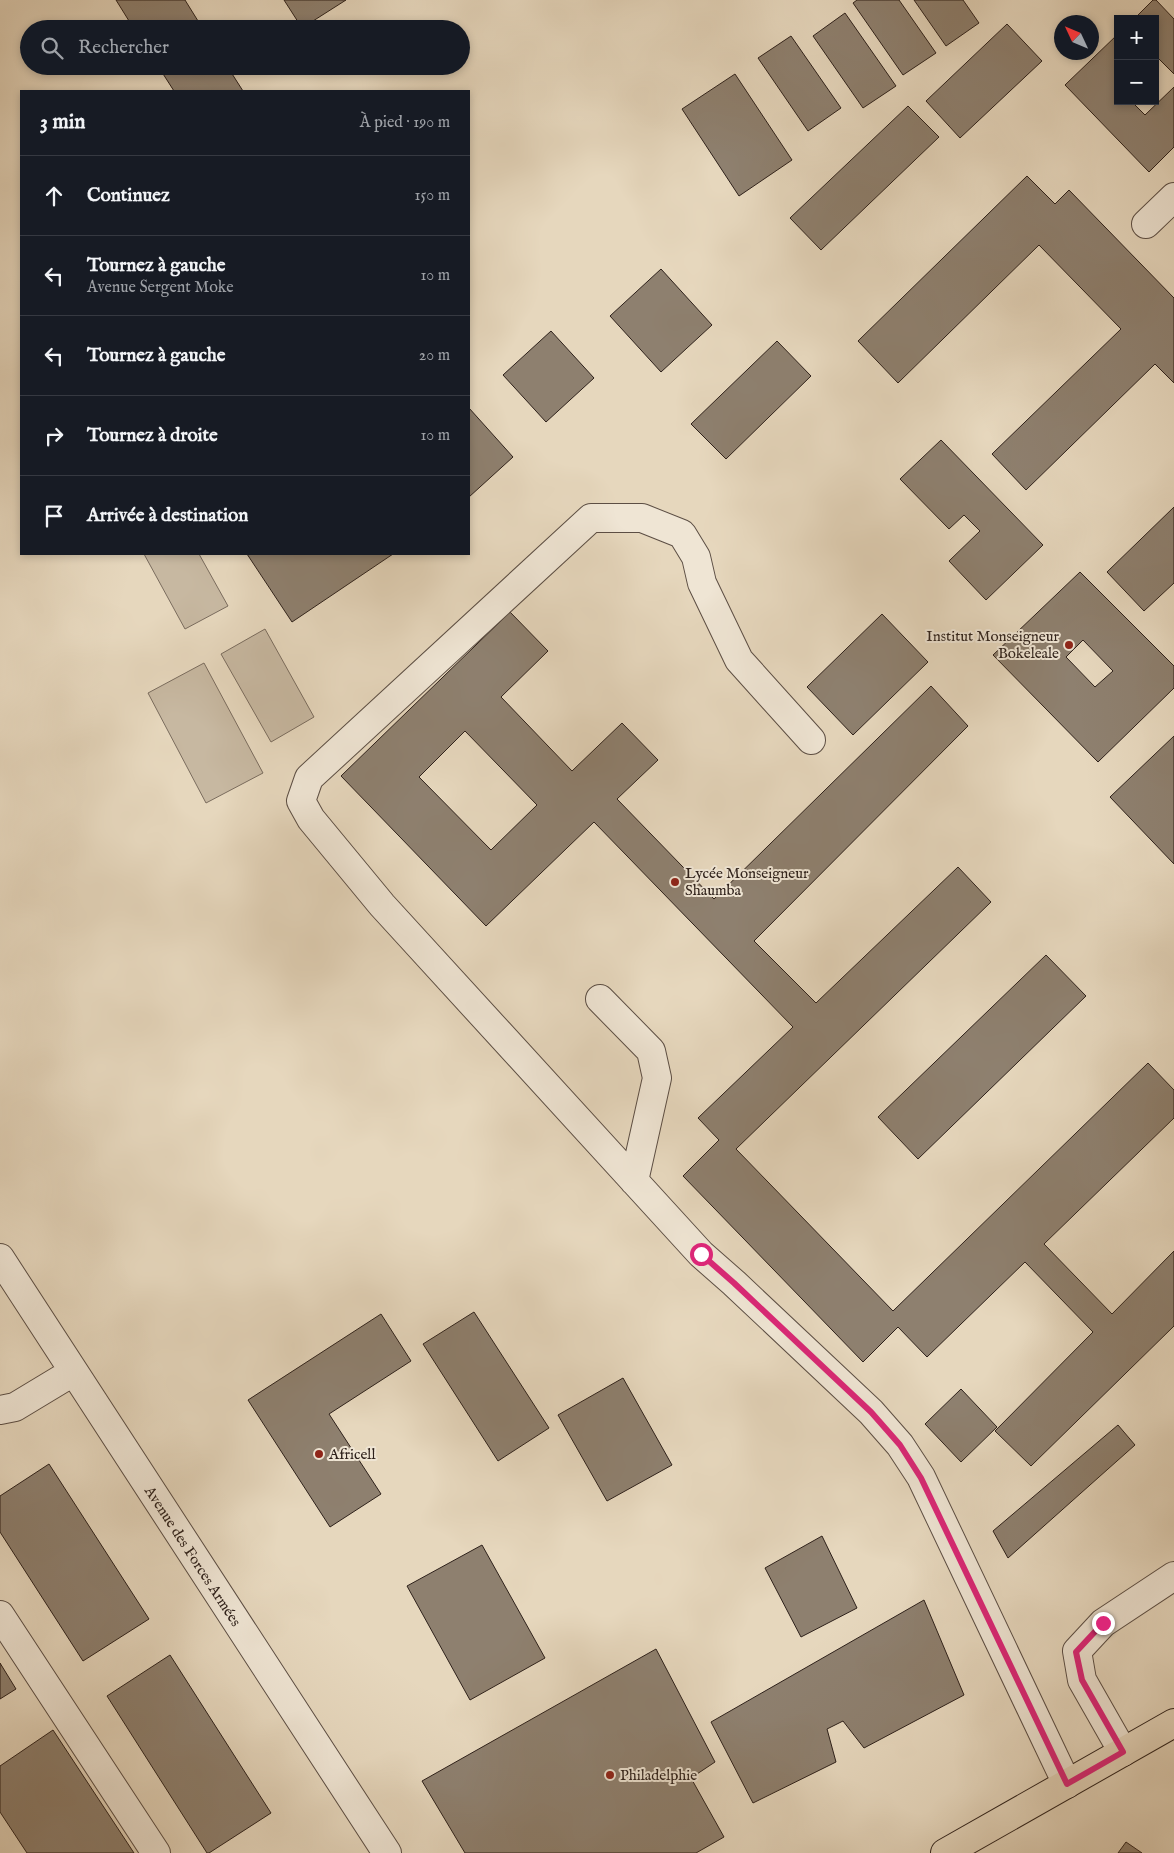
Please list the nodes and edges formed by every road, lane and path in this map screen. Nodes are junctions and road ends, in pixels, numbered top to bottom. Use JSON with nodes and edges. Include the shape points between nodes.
{"nodes":[{"id":1,"x":1174,"y":197,"type":"edge"},
{"id":2,"x":1146,"y":224,"type":"dead end"},
{"id":3,"x":812,"y":740,"type":"dead end"},
{"id":4,"x":600,"y":999,"type":"dead end"},
{"id":5,"x":634,"y":1181,"type":"junction"},
{"id":6,"x":0,"y":1258,"type":"edge"},
{"id":7,"x":73,"y":1372,"type":"junction"},
{"id":8,"x":0,"y":1410,"type":"edge"},
{"id":9,"x":1174,"y":1576,"type":"edge"},
{"id":10,"x":0,"y":1615,"type":"edge"},
{"id":11,"x":1174,"y":1723,"type":"edge"},
{"id":12,"x":1123,"y":1752,"type":"junction"},
{"id":13,"x":1067,"y":1784,"type":"junction"},
{"id":14,"x":156,"y":1853,"type":"edge"},
{"id":15,"x":387,"y":1853,"type":"edge"},
{"id":16,"x":945,"y":1853,"type":"edge"}],
"edges":[{"from":1,"to":2,"type":"street"},
{"from":3,"to":5,"type":"street","via":[[739,660],[702,583],[696,557],[682,534],[642,518],[591,518],[309,778],[301,801],[311,819],[382,905]]},
{"from":4,"to":5,"type":"street","via":[[651,1051],[657,1078]]},
{"from":5,"to":13,"type":"street","via":[[701,1254],[871,1412],[900,1445],[942,1520]]},
{"from":6,"to":7,"type":"street","name":"Avenue des Forces Armées"},
{"from":7,"to":8,"type":"street","via":[[15,1407]]},
{"from":7,"to":15,"type":"street","name":"Avenue des Forces Armées"},
{"from":9,"to":12,"type":"street","via":[[1103,1623],[1076,1652],[1082,1680]]},
{"from":10,"to":14,"type":"street"},
{"from":11,"to":12,"type":"main road"},
{"from":12,"to":13,"type":"main road"},
{"from":13,"to":16,"type":"main road"}]}
